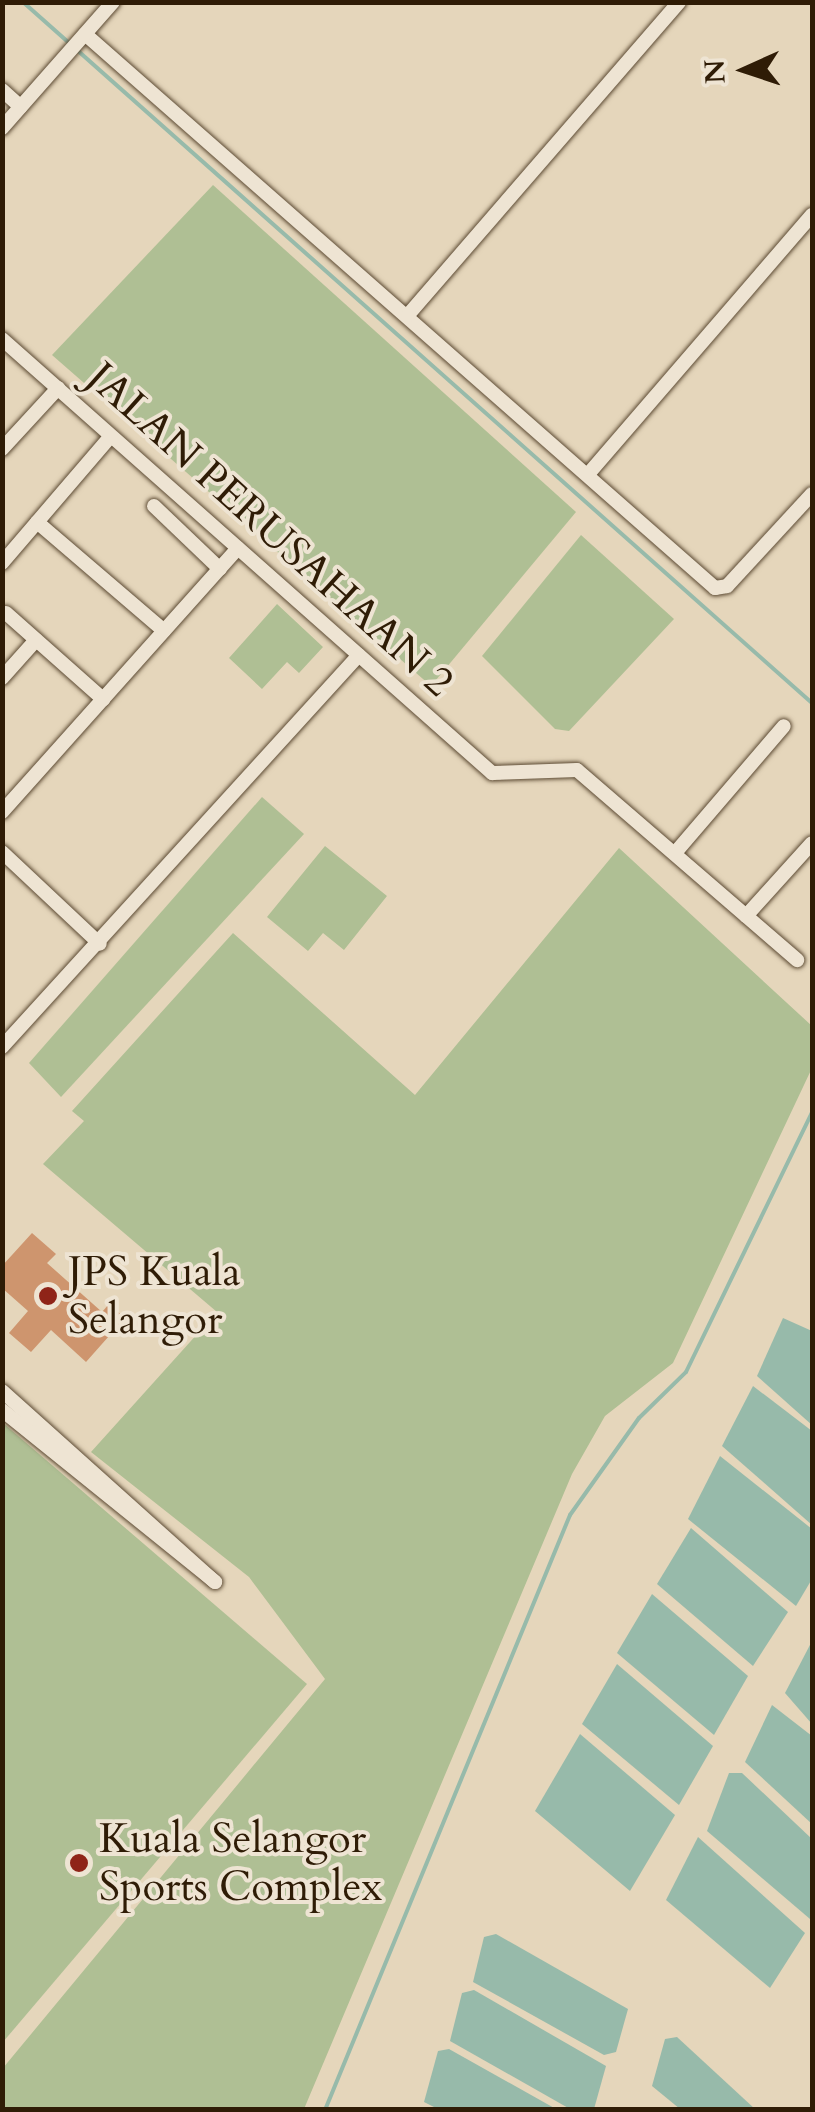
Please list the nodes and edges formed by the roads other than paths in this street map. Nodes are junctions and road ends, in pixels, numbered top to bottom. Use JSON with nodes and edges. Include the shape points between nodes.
{"nodes":[{"id":1,"x":113,"y":2,"type":"edge"},
{"id":2,"x":679,"y":2,"type":"edge"},
{"id":3,"x":82,"y":38,"type":"junction"},
{"id":4,"x":2,"y":90,"type":"edge"},
{"id":5,"x":21,"y":107,"type":"junction"},
{"id":6,"x":2,"y":128,"type":"edge"},
{"id":7,"x":812,"y":215,"type":"edge"},
{"id":8,"x":408,"y":315,"type":"junction"},
{"id":9,"x":2,"y":339,"type":"edge"},
{"id":10,"x":58,"y":388,"type":"junction"},
{"id":11,"x":111,"y":436,"type":"junction"},
{"id":12,"x":2,"y":449,"type":"edge"},
{"id":13,"x":590,"y":472,"type":"junction"},
{"id":14,"x":812,"y":494,"type":"edge"},
{"id":15,"x":154,"y":506,"type":"dead end"},
{"id":16,"x":37,"y":522,"type":"junction"},
{"id":17,"x":238,"y":548,"type":"junction"},
{"id":18,"x":2,"y":562,"type":"edge"},
{"id":19,"x":220,"y":568,"type":"junction"},
{"id":20,"x":6,"y":614,"type":"dead end"},
{"id":21,"x":164,"y":631,"type":"junction"},
{"id":22,"x":36,"y":640,"type":"junction"},
{"id":23,"x":358,"y":655,"type":"junction"},
{"id":24,"x":2,"y":678,"type":"edge"},
{"id":25,"x":104,"y":699,"type":"junction"},
{"id":26,"x":784,"y":726,"type":"dead end"},
{"id":27,"x":2,"y":812,"type":"edge"},
{"id":28,"x":812,"y":843,"type":"edge"},
{"id":29,"x":2,"y":852,"type":"edge"},
{"id":30,"x":675,"y":853,"type":"junction"},
{"id":31,"x":746,"y":916,"type":"junction"},
{"id":32,"x":100,"y":944,"type":"junction"},
{"id":33,"x":797,"y":960,"type":"dead end"},
{"id":34,"x":2,"y":1046,"type":"edge"},
{"id":35,"x":2,"y":1391,"type":"edge"},
{"id":36,"x":2,"y":1410,"type":"edge"}],
"edges":[{"from":1,"to":3,"type":"street"},
{"from":2,"to":8,"type":"street"},
{"from":3,"to":5,"type":"street"},
{"from":3,"to":8,"type":"street"},
{"from":4,"to":5,"type":"street"},
{"from":5,"to":6,"type":"street"},
{"from":7,"to":13,"type":"street"},
{"from":8,"to":13,"type":"street"},
{"from":9,"to":10,"type":"street","name":"JALAN PERUSAHAAN 2"},
{"from":10,"to":11,"type":"street","name":"JALAN PERUSAHAAN 2"},
{"from":10,"to":12,"type":"street"},
{"from":11,"to":16,"type":"street"},
{"from":11,"to":17,"type":"street","name":"JALAN PERUSAHAAN 2"},
{"from":13,"to":14,"type":"street","via":[[719,588]]},
{"from":15,"to":19,"type":"street"},
{"from":16,"to":18,"type":"street"},
{"from":16,"to":21,"type":"street"},
{"from":17,"to":19,"type":"street"},
{"from":17,"to":23,"type":"street","name":"JALAN PERUSAHAAN 2"},
{"from":19,"to":21,"type":"street"},
{"from":20,"to":22,"type":"street"},
{"from":21,"to":25,"type":"street"},
{"from":22,"to":24,"type":"street"},
{"from":22,"to":25,"type":"street"},
{"from":23,"to":30,"type":"street","name":"JALAN PERUSAHAAN 2","via":[[492,773],[577,770]]},
{"from":23,"to":32,"type":"street"},
{"from":25,"to":27,"type":"street"},
{"from":26,"to":30,"type":"street"},
{"from":28,"to":31,"type":"street"},
{"from":29,"to":32,"type":"street"},
{"from":30,"to":31,"type":"street"},
{"from":31,"to":33,"type":"street"},
{"from":32,"to":34,"type":"street"},
{"from":35,"to":36,"type":"street","via":[[216,1582]]}]}
